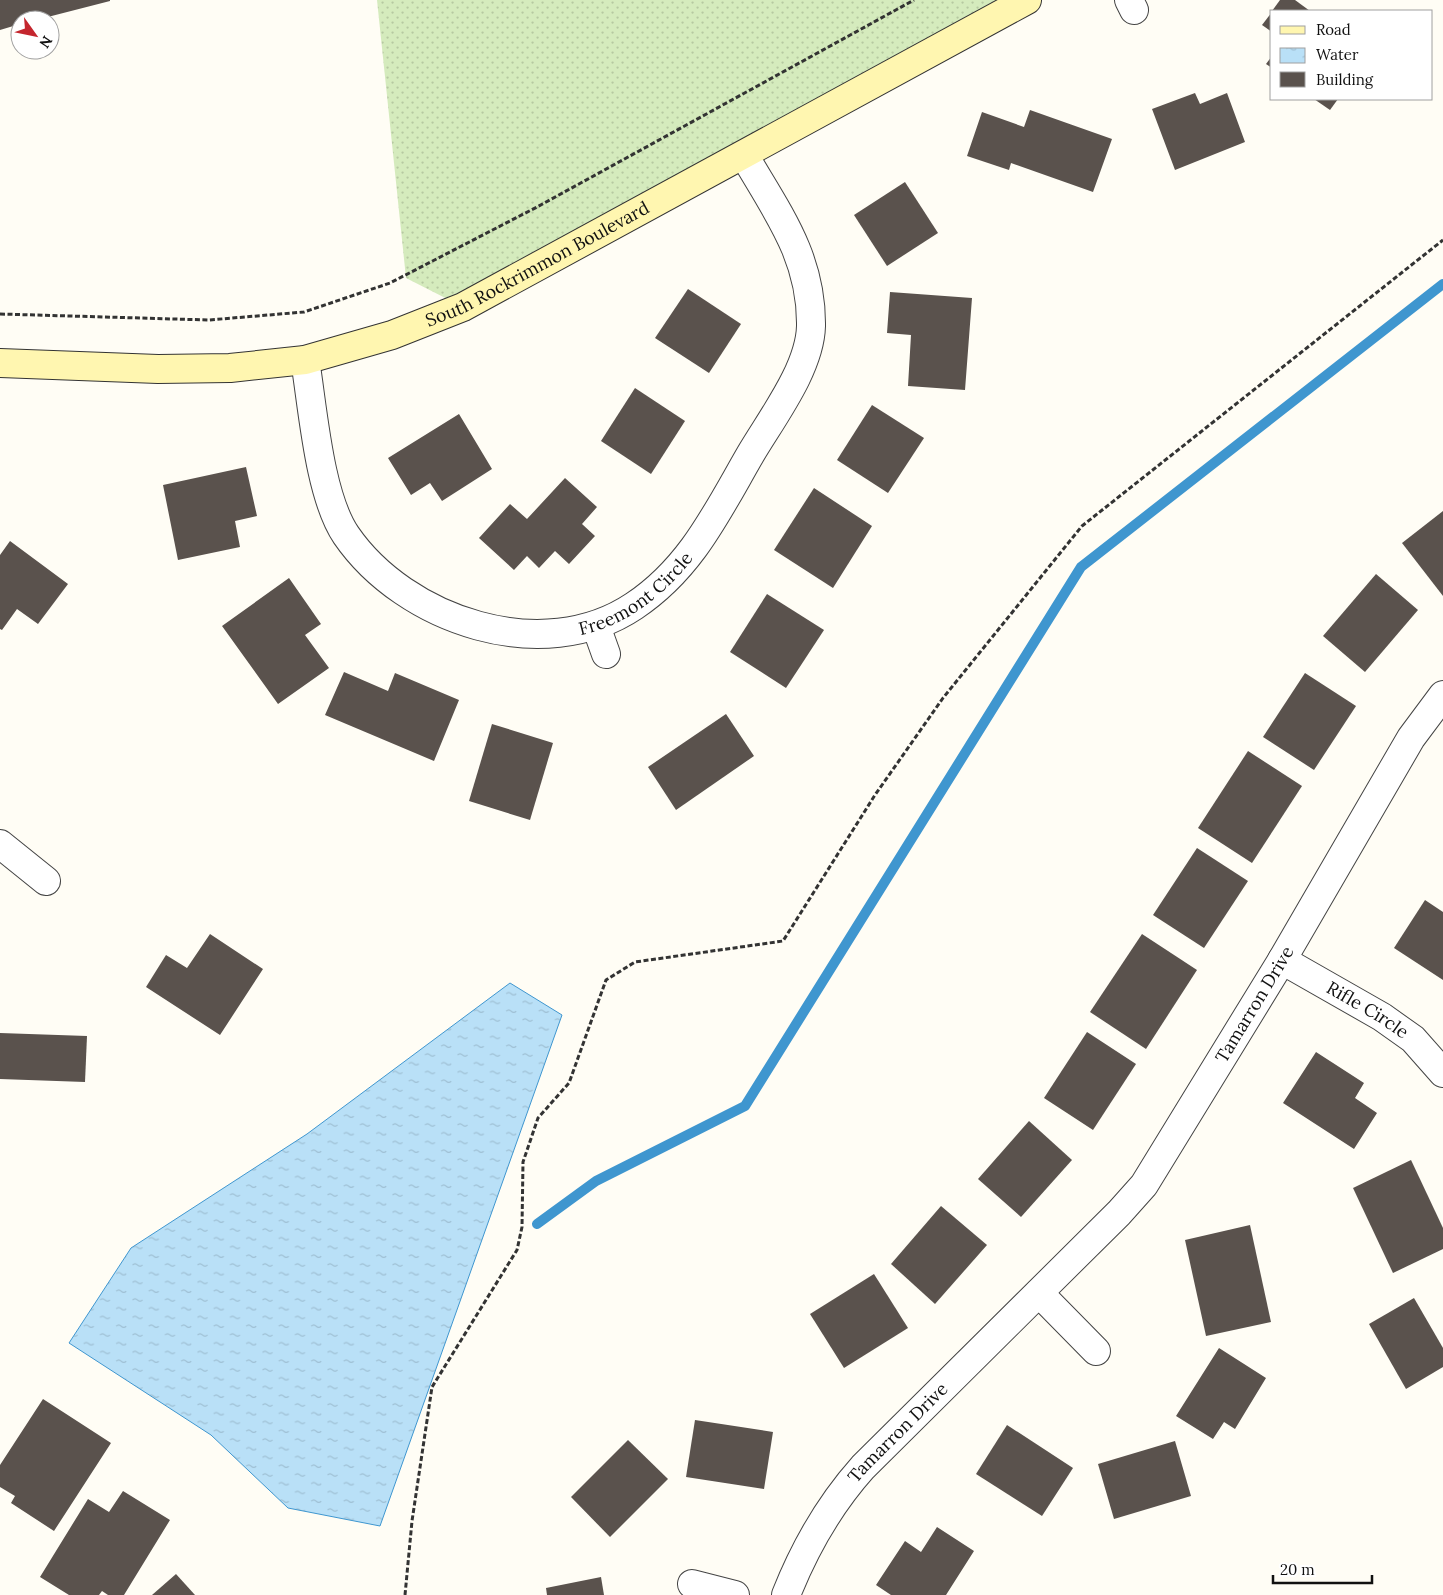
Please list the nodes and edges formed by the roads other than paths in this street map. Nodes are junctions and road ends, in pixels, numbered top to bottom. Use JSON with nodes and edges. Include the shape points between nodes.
{"nodes":[{"id":1,"x":1027,"y":0,"type":"edge"},
{"id":2,"x":744,"y":155,"type":"junction"},
{"id":3,"x":305,"y":360,"type":"junction"},
{"id":4,"x":0,"y":364,"type":"edge"},
{"id":5,"x":596,"y":626,"type":"junction"},
{"id":6,"x":606,"y":654,"type":"dead end"},
{"id":7,"x":1443,"y":695,"type":"edge"},
{"id":8,"x":0,"y":844,"type":"edge"},
{"id":9,"x":46,"y":881,"type":"dead end"},
{"id":10,"x":1282,"y":960,"type":"junction"},
{"id":11,"x":1443,"y":1072,"type":"edge"},
{"id":12,"x":1039,"y":1293,"type":"junction"},
{"id":13,"x":1096,"y":1351,"type":"dead end"},
{"id":14,"x":692,"y":1584,"type":"dead end"},
{"id":15,"x":735,"y":1595,"type":"edge"},
{"id":16,"x":786,"y":1595,"type":"edge"}],
"edges":[{"from":1,"to":2,"type":"main road","name":"South Rockrimmon Boulevard"},
{"from":2,"to":3,"type":"main road","name":"South Rockrimmon Boulevard","via":[[462,307],[392,335]]},
{"from":2,"to":5,"type":"street","name":"Freemont Circle","via":[[798,249],[809,286],[811,329],[803,364],[697,546],[668,578],[634,606]]},
{"from":3,"to":4,"type":"main road","name":"South Rockrimmon Boulevard","via":[[230,368],[158,369]]},
{"from":3,"to":5,"type":"street","name":"Freemont Circle","via":[[326,490],[345,534],[374,569],[408,596],[447,616],[496,630],[551,634]]},
{"from":5,"to":6,"type":"street"},
{"from":7,"to":10,"type":"street","name":"Tamarron Drive","via":[[1411,738]]},
{"from":8,"to":9,"type":"street"},
{"from":10,"to":11,"type":"street","name":"Rifle Circle","via":[[1406,1033]]},
{"from":10,"to":12,"type":"street","name":"Tamarron Drive","via":[[1144,1185]]},
{"from":12,"to":13,"type":"street"},
{"from":12,"to":16,"type":"street","name":"Tamarron Drive","via":[[839,1494],[799,1563]]},
{"from":14,"to":15,"type":"street"}]}
